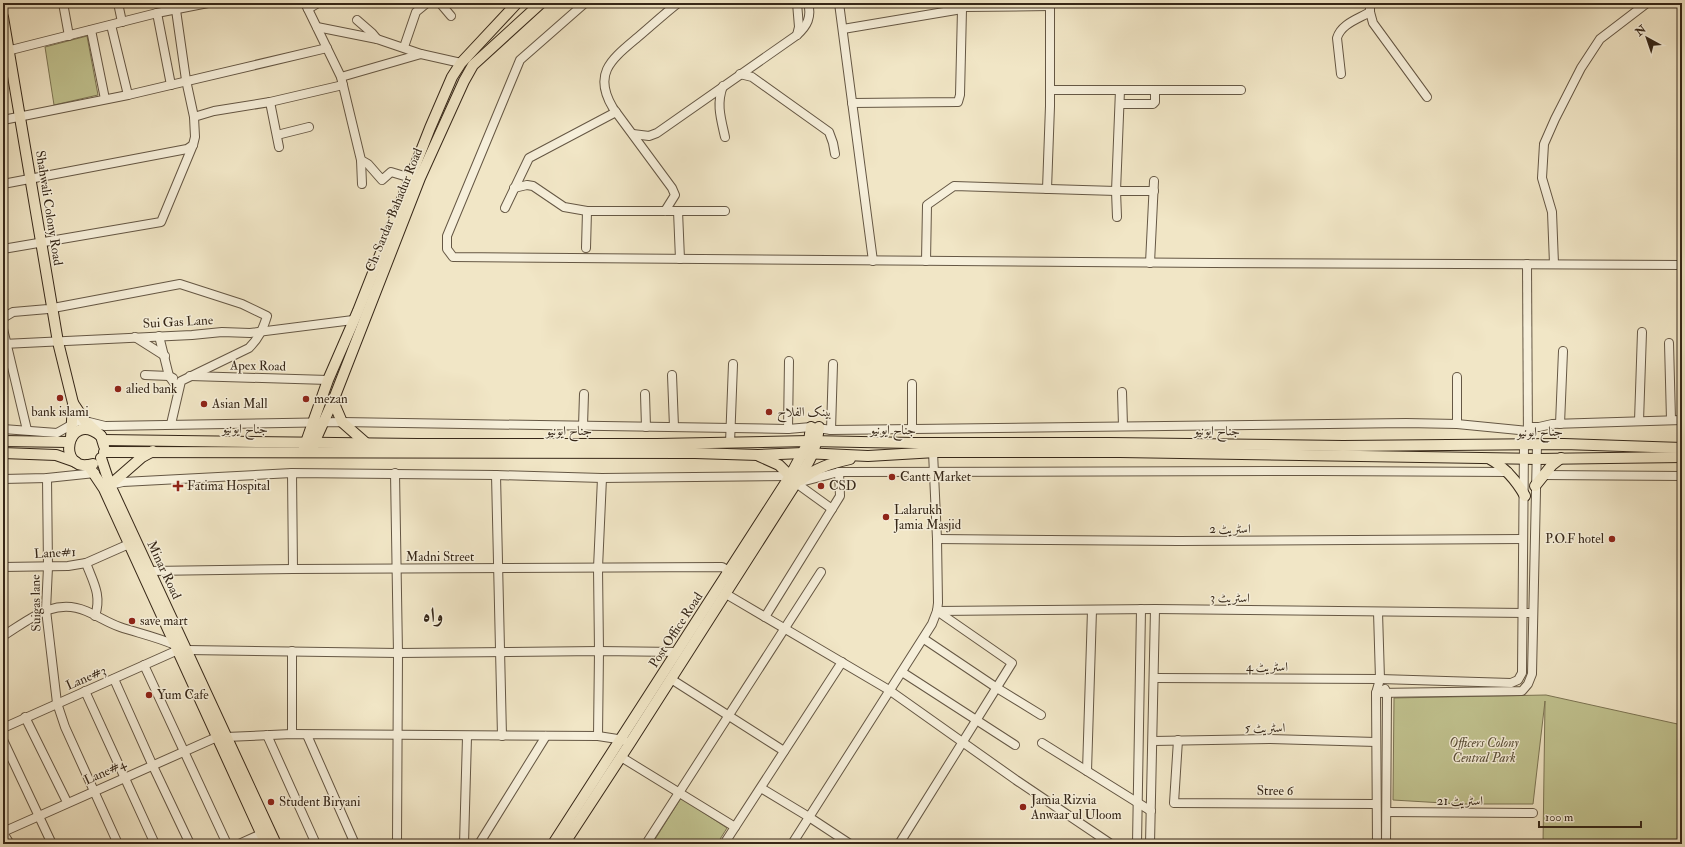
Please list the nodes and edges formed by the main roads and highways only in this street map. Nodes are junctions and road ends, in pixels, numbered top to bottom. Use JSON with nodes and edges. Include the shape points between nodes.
{"nodes":[{"id":1,"x":517,"y":3,"type":"edge"},
{"id":2,"x":541,"y":3,"type":"edge"},
{"id":3,"x":3,"y":17,"type":"edge"},
{"id":4,"x":6,"y":52,"type":"edge"},
{"id":5,"x":362,"y":313,"type":"junction"},
{"id":6,"x":333,"y":401,"type":"junction"},
{"id":7,"x":73,"y":403,"type":"junction"},
{"id":8,"x":319,"y":423,"type":"junction"},
{"id":9,"x":815,"y":427,"type":"road end"},
{"id":10,"x":102,"y":438,"type":"junction"},
{"id":11,"x":70,"y":440,"type":"junction"},
{"id":12,"x":3,"y":441,"type":"edge"},
{"id":13,"x":813,"y":441,"type":"junction"},
{"id":14,"x":367,"y":444,"type":"junction"},
{"id":15,"x":309,"y":448,"type":"junction"},
{"id":16,"x":1682,"y":448,"type":"edge"},
{"id":17,"x":153,"y":451,"type":"junction"},
{"id":18,"x":3,"y":453,"type":"edge"},
{"id":19,"x":803,"y":453,"type":"junction"},
{"id":20,"x":814,"y":453,"type":"junction"},
{"id":21,"x":102,"y":455,"type":"junction"},
{"id":22,"x":758,"y":455,"type":"junction"},
{"id":23,"x":868,"y":456,"type":"junction"},
{"id":24,"x":1682,"y":457,"type":"edge"},
{"id":25,"x":1489,"y":458,"type":"junction"},
{"id":26,"x":1561,"y":458,"type":"junction"},
{"id":27,"x":76,"y":462,"type":"junction"},
{"id":28,"x":92,"y":469,"type":"junction"},
{"id":29,"x":793,"y":480,"type":"junction"},
{"id":30,"x":110,"y":485,"type":"junction"},
{"id":31,"x":1535,"y":486,"type":"road end"},
{"id":32,"x":1525,"y":496,"type":"road end"},
{"id":33,"x":733,"y":573,"type":"junction"},
{"id":34,"x":180,"y":648,"type":"junction"},
{"id":35,"x":222,"y":737,"type":"junction"},
{"id":36,"x":626,"y":741,"type":"junction"},
{"id":37,"x":266,"y":844,"type":"edge"},
{"id":38,"x":276,"y":844,"type":"edge"},
{"id":39,"x":553,"y":844,"type":"edge"},
{"id":40,"x":564,"y":844,"type":"edge"}],
"edges":[{"from":1,"to":5,"type":"main road","name":"Ch. Sardar Bahadur Road","via":[[461,63],[452,77],[430,128]]},
{"from":2,"to":5,"type":"main road","name":"Ch. Sardar Bahadur Road","via":[[473,65],[420,178]]},
{"from":3,"to":4,"type":"main road","name":"Shahwali Colony Road"},
{"from":4,"to":7,"type":"main road","name":"Shahwali Colony Road","via":[[32,179],[58,342]]},
{"from":5,"to":6,"type":"main road","name":"Ch. Sardar Bahadur Road"},
{"from":5,"to":8,"type":"main road","name":"Ch. Sardar Bahadur Road","via":[[353,320],[328,380]]},
{"from":6,"to":8,"type":"main road","name":"Ch. Sardar Bahadur Road"},
{"from":6,"to":14,"type":"main road","via":[[342,422]]},
{"from":7,"to":10,"type":"main road","name":"Shahwali Colony Road"},
{"from":7,"to":11,"type":"main road","name":"Shahwali Colony Road"},
{"from":8,"to":15,"type":"main road","name":"Ch. Sardar Bahadur Road"},
{"from":9,"to":13,"type":"main road","name":"Post Office Road"},
{"from":10,"to":11,"type":"main road","via":[[94,431],[85,429],[77,432]]},
{"from":10,"to":15,"type":"main road","name":"جناح ایونیو"},
{"from":10,"to":21,"type":"main road"},
{"from":11,"to":12,"type":"main road"},
{"from":11,"to":27,"type":"main road","via":[[69,453]]},
{"from":13,"to":14,"type":"main road","name":"جناح ایونیو"},
{"from":13,"to":16,"type":"main road","name":"جناح ایونیو","via":[[1343,446],[1564,444]]},
{"from":13,"to":19,"type":"main road","name":"Post Office Road"},
{"from":13,"to":20,"type":"main road","name":"Post Office Road"},
{"from":14,"to":15,"type":"main road","name":"جناح ایونیو"},
{"from":15,"to":17,"type":"main road","name":"جناح ایونیو"},
{"from":15,"to":22,"type":"main road","name":"جناح ایونیو"},
{"from":17,"to":21,"type":"main road","name":"جناح ایونیو"},
{"from":17,"to":30,"type":"main road"},
{"from":18,"to":27,"type":"main road","via":[[51,454]]},
{"from":19,"to":20,"type":"main road","name":"جناح ایونیو"},
{"from":19,"to":22,"type":"main road","name":"جناح ایونیو"},
{"from":19,"to":29,"type":"main road","name":"Post Office Road"},
{"from":20,"to":23,"type":"main road","name":"جناح ایونیو"},
{"from":20,"to":29,"type":"main road","name":"Post Office Road"},
{"from":21,"to":28,"type":"main road","via":[[93,464]]},
{"from":21,"to":30,"type":"main road","name":"Minar Road"},
{"from":22,"to":29,"type":"main road","via":[[779,465]]},
{"from":23,"to":25,"type":"main road","name":"جناح ایونیو","via":[[933,452],[1120,452]]},
{"from":23,"to":29,"type":"main road","via":[[832,463]]},
{"from":24,"to":26,"type":"main road","name":"جناح ایونیو"},
{"from":25,"to":26,"type":"main road","name":"جناح ایونیو"},
{"from":25,"to":32,"type":"main road","via":[[1508,472]]},
{"from":26,"to":31,"type":"main road"},
{"from":27,"to":28,"type":"main road"},
{"from":28,"to":34,"type":"main road","name":"Minar Road","via":[[104,488]]},
{"from":29,"to":33,"type":"main road","name":"Post Office Road"},
{"from":30,"to":34,"type":"main road","name":"Minar Road","via":[[150,571]]},
{"from":33,"to":36,"type":"main road","name":"Post Office Road","via":[[677,652]]},
{"from":33,"to":36,"type":"main road","name":"Post Office Road","via":[[726,594],[671,679]]},
{"from":34,"to":35,"type":"main road","name":"Minar Road"},
{"from":35,"to":37,"type":"main road","name":"Minar Road"},
{"from":35,"to":38,"type":"main road","name":"Minar Road"},
{"from":36,"to":39,"type":"main road","name":"Post Office Road"},
{"from":36,"to":40,"type":"main road","name":"Post Office Road","via":[[621,757]]}]}
